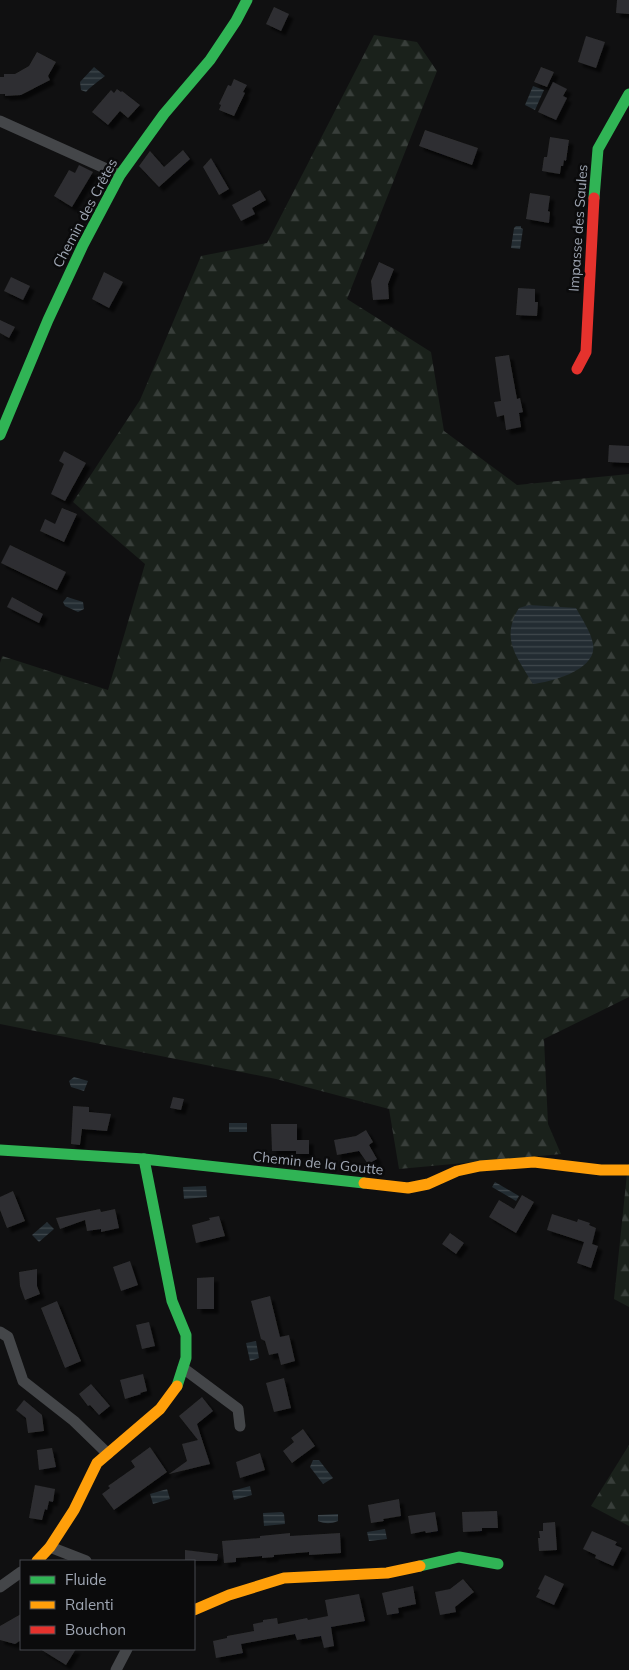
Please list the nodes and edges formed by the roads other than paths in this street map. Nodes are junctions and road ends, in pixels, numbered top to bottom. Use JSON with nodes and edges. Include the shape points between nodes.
{"nodes":[{"id":1,"x":247,"y":0,"type":"edge"},
{"id":2,"x":629,"y":94,"type":"edge"},
{"id":3,"x":0,"y":121,"type":"edge"},
{"id":4,"x":120,"y":175,"type":"junction"},
{"id":5,"x":577,"y":368,"type":"dead end"},
{"id":6,"x":0,"y":435,"type":"edge"},
{"id":7,"x":0,"y":1150,"type":"edge"},
{"id":8,"x":144,"y":1159,"type":"junction"},
{"id":9,"x":629,"y":1170,"type":"edge"},
{"id":10,"x":0,"y":1332,"type":"edge"},
{"id":11,"x":183,"y":1368,"type":"junction"},
{"id":12,"x":240,"y":1426,"type":"dead end"},
{"id":13,"x":108,"y":1454,"type":"junction"},
{"id":14,"x":50,"y":1547,"type":"junction"},
{"id":15,"x":38,"y":1560,"type":"edge"},
{"id":16,"x":83,"y":1560,"type":"edge"},
{"id":17,"x":498,"y":1564,"type":"dead end"},
{"id":18,"x":20,"y":1573,"type":"edge"},
{"id":19,"x":0,"y":1587,"type":"edge"},
{"id":20,"x":195,"y":1610,"type":"edge"},
{"id":21,"x":126,"y":1650,"type":"edge"},
{"id":22,"x":116,"y":1670,"type":"edge"}],
"edges":[{"from":1,"to":4,"type":"street","name":"Chemin des Crêtes","via":[[210,60],[164,114]]},
{"from":2,"to":5,"type":"street","name":"Impasse des Saules","via":[[598,149],[586,352]]},
{"from":3,"to":4,"type":"street"},
{"from":4,"to":6,"type":"street","name":"Chemin des Crêtes","via":[[48,320]]},
{"from":7,"to":8,"type":"street","name":"Chemin de la Goutte"},
{"from":8,"to":9,"type":"street","name":"Chemin de la Goutte","via":[[408,1188],[480,1166],[534,1162]]},
{"from":8,"to":11,"type":"street","via":[[172,1301],[186,1335]]},
{"from":10,"to":13,"type":"street","via":[[8,1337],[23,1380],[74,1421]]},
{"from":11,"to":12,"type":"street","via":[[238,1409]]},
{"from":11,"to":13,"type":"street","via":[[178,1385],[160,1409]]},
{"from":13,"to":14,"type":"street","via":[[97,1463],[74,1510]]},
{"from":14,"to":15,"type":"street"},
{"from":14,"to":16,"type":"street"},
{"from":17,"to":20,"type":"street","via":[[460,1557],[387,1573],[284,1578]]},
{"from":18,"to":19,"type":"street"},
{"from":21,"to":22,"type":"street"}]}
